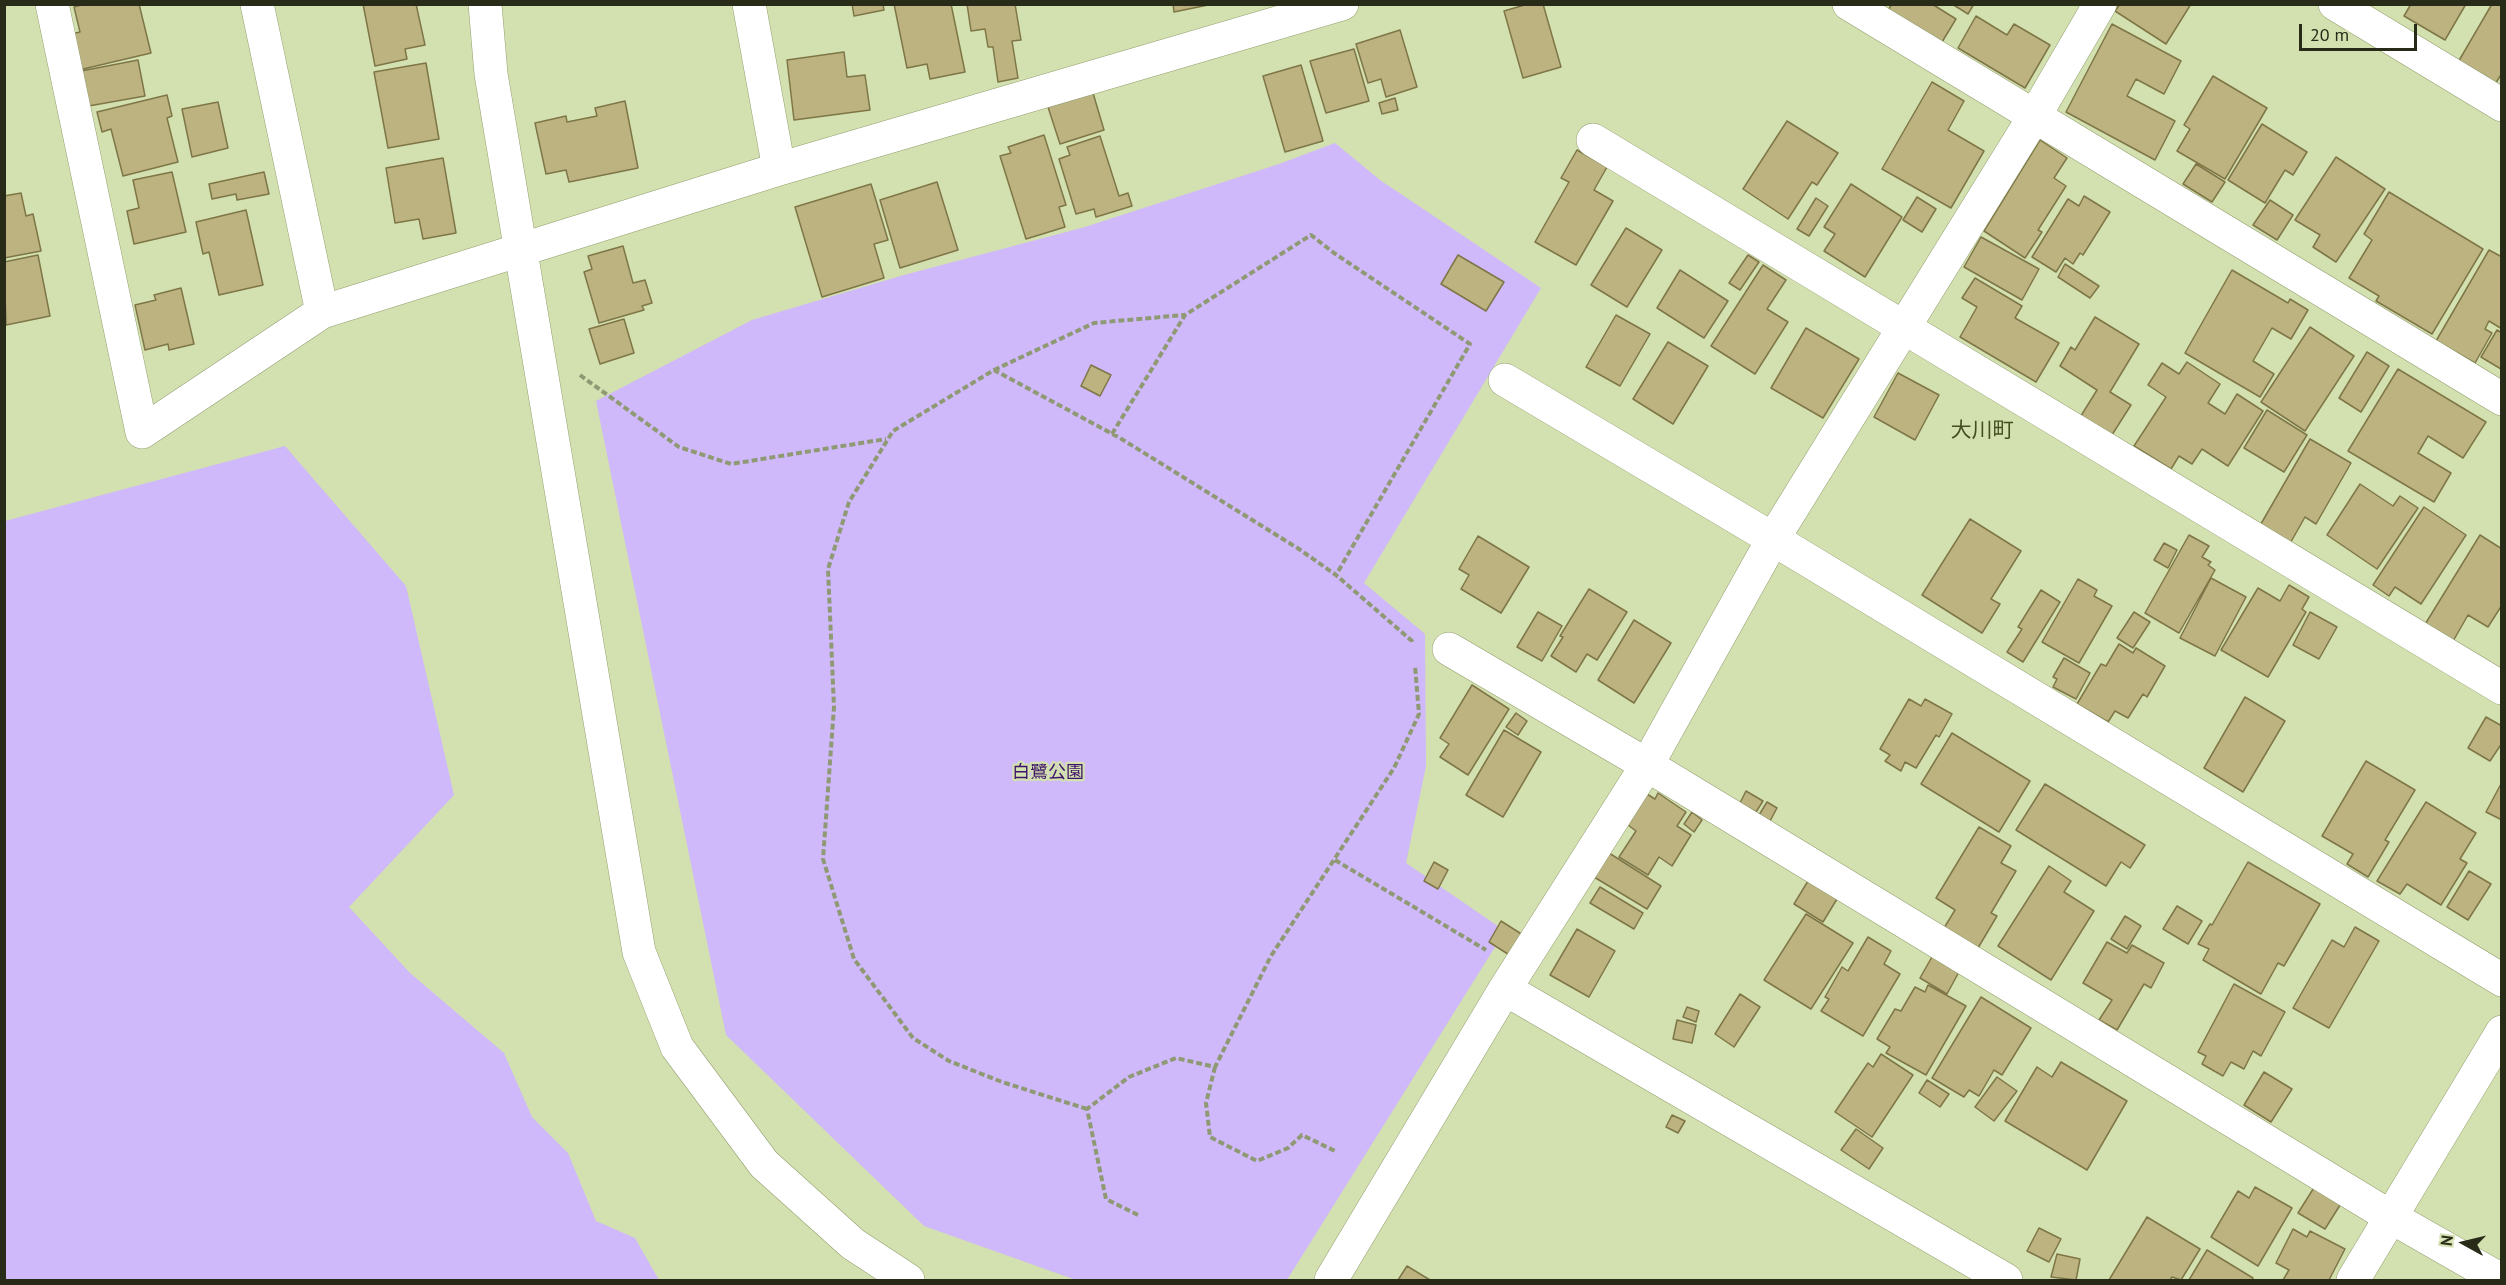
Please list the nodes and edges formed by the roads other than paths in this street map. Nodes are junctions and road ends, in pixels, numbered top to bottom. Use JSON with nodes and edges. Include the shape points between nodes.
{"nodes":[{"id":1,"x":52,"y":4,"type":"edge"},
{"id":2,"x":257,"y":4,"type":"edge"},
{"id":3,"x":485,"y":4,"type":"edge"},
{"id":4,"x":749,"y":4,"type":"edge"},
{"id":5,"x":1342,"y":4,"type":"edge"},
{"id":6,"x":1849,"y":4,"type":"edge"},
{"id":7,"x":2100,"y":4,"type":"edge"},
{"id":8,"x":2335,"y":4,"type":"edge"},
{"id":9,"x":1293,"y":12,"type":"edge"},
{"id":10,"x":2502,"y":105,"type":"edge"},
{"id":11,"x":2034,"y":117,"type":"junction"},
{"id":12,"x":1593,"y":140,"type":"dead end"},
{"id":13,"x":779,"y":169,"type":"junction"},
{"id":14,"x":521,"y":249,"type":"junction"},
{"id":15,"x":321,"y":312,"type":"junction"},
{"id":16,"x":1902,"y":327,"type":"junction"},
{"id":17,"x":1505,"y":380,"type":"dead end"},
{"id":18,"x":2502,"y":399,"type":"edge"},
{"id":19,"x":1773,"y":539,"type":"junction"},
{"id":20,"x":1449,"y":649,"type":"dead end"},
{"id":21,"x":2502,"y":688,"type":"edge"},
{"id":22,"x":1647,"y":765,"type":"junction"},
{"id":23,"x":1512,"y":979,"type":"junction"},
{"id":24,"x":2502,"y":980,"type":"edge"},
{"id":25,"x":2502,"y":1032,"type":"edge"},
{"id":26,"x":2391,"y":1216,"type":"junction"},
{"id":27,"x":908,"y":1281,"type":"edge"},
{"id":28,"x":1331,"y":1281,"type":"edge"},
{"id":29,"x":2006,"y":1281,"type":"edge"},
{"id":30,"x":2354,"y":1281,"type":"edge"},
{"id":31,"x":2501,"y":1281,"type":"edge"}],
"edges":[{"from":1,"to":15,"type":"street","via":[[142,432]]},
{"from":2,"to":15,"type":"street"},
{"from":3,"to":14,"type":"street","via":[[491,74]]},
{"from":4,"to":13,"type":"street"},
{"from":5,"to":9,"type":"street"},
{"from":6,"to":11,"type":"street"},
{"from":7,"to":11,"type":"street"},
{"from":8,"to":10,"type":"street"},
{"from":9,"to":13,"type":"street"},
{"from":11,"to":16,"type":"street"},
{"from":11,"to":18,"type":"street"},
{"from":12,"to":16,"type":"street"},
{"from":13,"to":14,"type":"street"},
{"from":14,"to":15,"type":"street"},
{"from":14,"to":27,"type":"street","via":[[639,952],[677,1047],[764,1164],[854,1244]]},
{"from":16,"to":19,"type":"street"},
{"from":16,"to":21,"type":"street"},
{"from":17,"to":19,"type":"street"},
{"from":19,"to":22,"type":"street"},
{"from":19,"to":24,"type":"street"},
{"from":20,"to":22,"type":"street"},
{"from":22,"to":23,"type":"street"},
{"from":22,"to":26,"type":"street"},
{"from":23,"to":28,"type":"street"},
{"from":23,"to":29,"type":"street"},
{"from":25,"to":26,"type":"street"},
{"from":26,"to":30,"type":"street"},
{"from":26,"to":31,"type":"street"}]}
